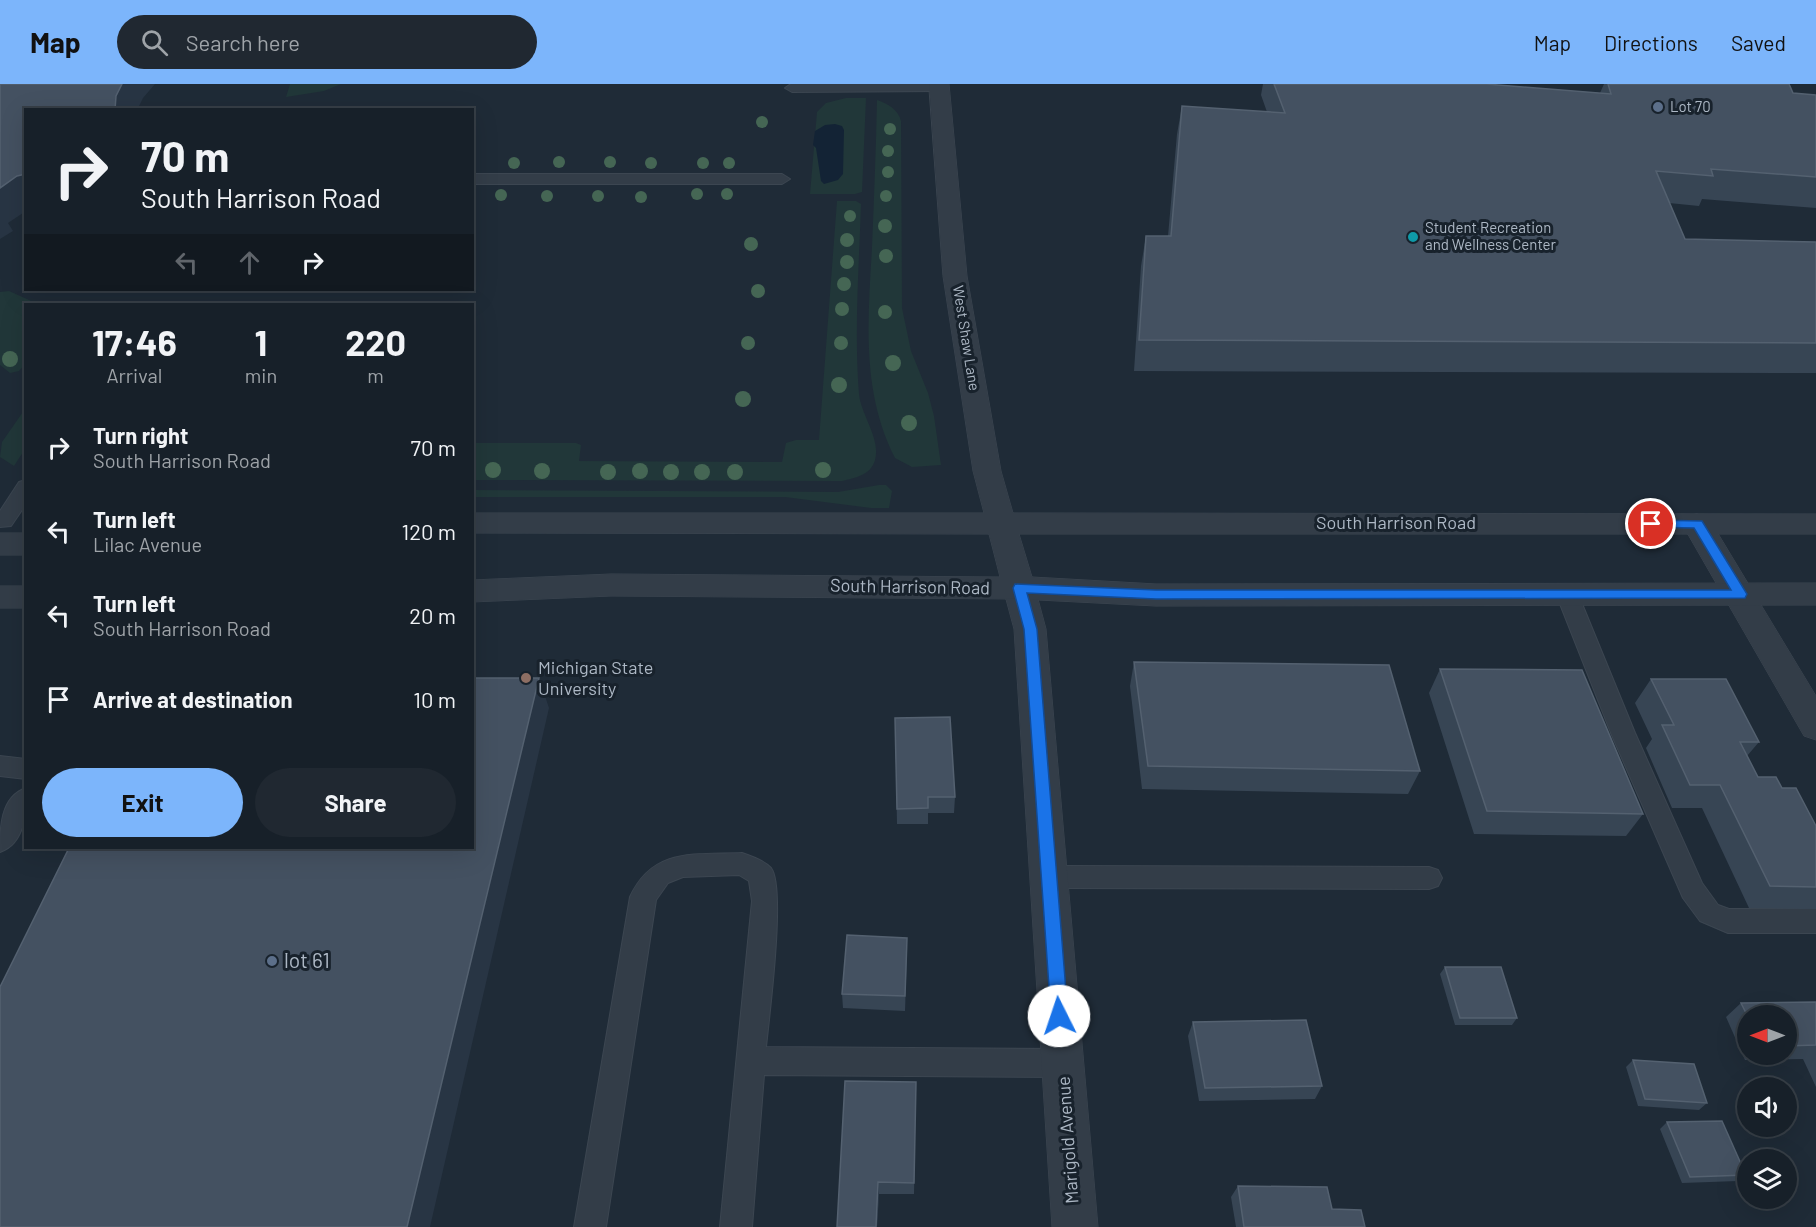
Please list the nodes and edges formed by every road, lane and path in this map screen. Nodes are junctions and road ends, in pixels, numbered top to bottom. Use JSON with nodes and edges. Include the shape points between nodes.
{"nodes":[{"id":1,"x":939,"y":85,"type":"edge"},
{"id":2,"x":792,"y":88,"type":"dead end"},
{"id":3,"x":474,"y":179,"type":"edge"},
{"id":4,"x":782,"y":179,"type":"dead end"},
{"id":5,"x":24,"y":491,"type":"edge"},
{"id":6,"x":474,"y":522,"type":"edge"},
{"id":7,"x":1003,"y":523,"type":"junction"},
{"id":8,"x":820,"y":524,"type":"junction"},
{"id":9,"x":1697,"y":524,"type":"junction"},
{"id":10,"x":1816,"y":524,"type":"edge"},
{"id":11,"x":7,"y":526,"type":"edge"},
{"id":12,"x":24,"y":541,"type":"edge"},
{"id":13,"x":474,"y":543,"type":"edge"},
{"id":14,"x":1019,"y":588,"type":"junction"},
{"id":15,"x":474,"y":591,"type":"edge"},
{"id":16,"x":1567,"y":594,"type":"junction"},
{"id":17,"x":1740,"y":594,"type":"junction"},
{"id":18,"x":1816,"y":594,"type":"edge"},
{"id":19,"x":0,"y":597,"type":"edge"},
{"id":20,"x":24,"y":597,"type":"edge"},
{"id":21,"x":1816,"y":726,"type":"edge"},
{"id":22,"x":0,"y":766,"type":"edge"},
{"id":23,"x":24,"y":769,"type":"edge"},
{"id":24,"x":24,"y":801,"type":"edge"},
{"id":25,"x":0,"y":841,"type":"edge"},
{"id":26,"x":1048,"y":876,"type":"junction"},
{"id":27,"x":1429,"y":878,"type":"dead end"},
{"id":28,"x":1816,"y":921,"type":"edge"},
{"id":29,"x":751,"y":1061,"type":"junction"},
{"id":30,"x":1063,"y":1063,"type":"junction"},
{"id":31,"x":590,"y":1227,"type":"edge"},
{"id":32,"x":736,"y":1227,"type":"edge"},
{"id":33,"x":1075,"y":1227,"type":"edge"}],
"edges":[{"from":1,"to":2,"type":"lane"},
{"from":1,"to":7,"type":"street","name":"West Shaw Lane","via":[[955,276],[987,471]]},
{"from":3,"to":4,"type":"lane"},
{"from":5,"to":11,"type":"lane"},
{"from":6,"to":8,"type":"street","name":"South Harrison Road"},
{"from":7,"to":8,"type":"street","name":"South Harrison Road"},
{"from":7,"to":9,"type":"street","name":"South Harrison Road"},
{"from":7,"to":14,"type":"street","name":"West Shaw Lane"},
{"from":8,"to":13,"type":"street","via":[[732,545]]},
{"from":9,"to":10,"type":"street","name":"South Harrison Road"},
{"from":9,"to":17,"type":"street"},
{"from":11,"to":12,"type":"street"},
{"from":14,"to":15,"type":"street","name":"South Harrison Road","via":[[611,585]]},
{"from":14,"to":16,"type":"street","name":"South Harrison Road","via":[[1156,595]]},
{"from":14,"to":26,"type":"street","name":"Marigold Avenue","via":[[1030,629]]},
{"from":16,"to":17,"type":"street","name":"South Harrison Road"},
{"from":16,"to":28,"type":"lane","via":[[1692,890],[1709,913],[1728,921]]},
{"from":17,"to":18,"type":"street","name":"South Harrison Road"},
{"from":17,"to":21,"type":"street"},
{"from":19,"to":20,"type":"street"},
{"from":22,"to":23,"type":"lane"},
{"from":24,"to":25,"type":"lane"},
{"from":26,"to":27,"type":"lane"},
{"from":26,"to":30,"type":"street","name":"Marigold Avenue"},
{"from":29,"to":30,"type":"lane"},
{"from":29,"to":31,"type":"lane","via":[[765,901],[760,875],[742,864],[682,866],[659,875],[644,897]]},
{"from":29,"to":32,"type":"lane"},
{"from":30,"to":33,"type":"street","name":"Marigold Avenue"}]}
